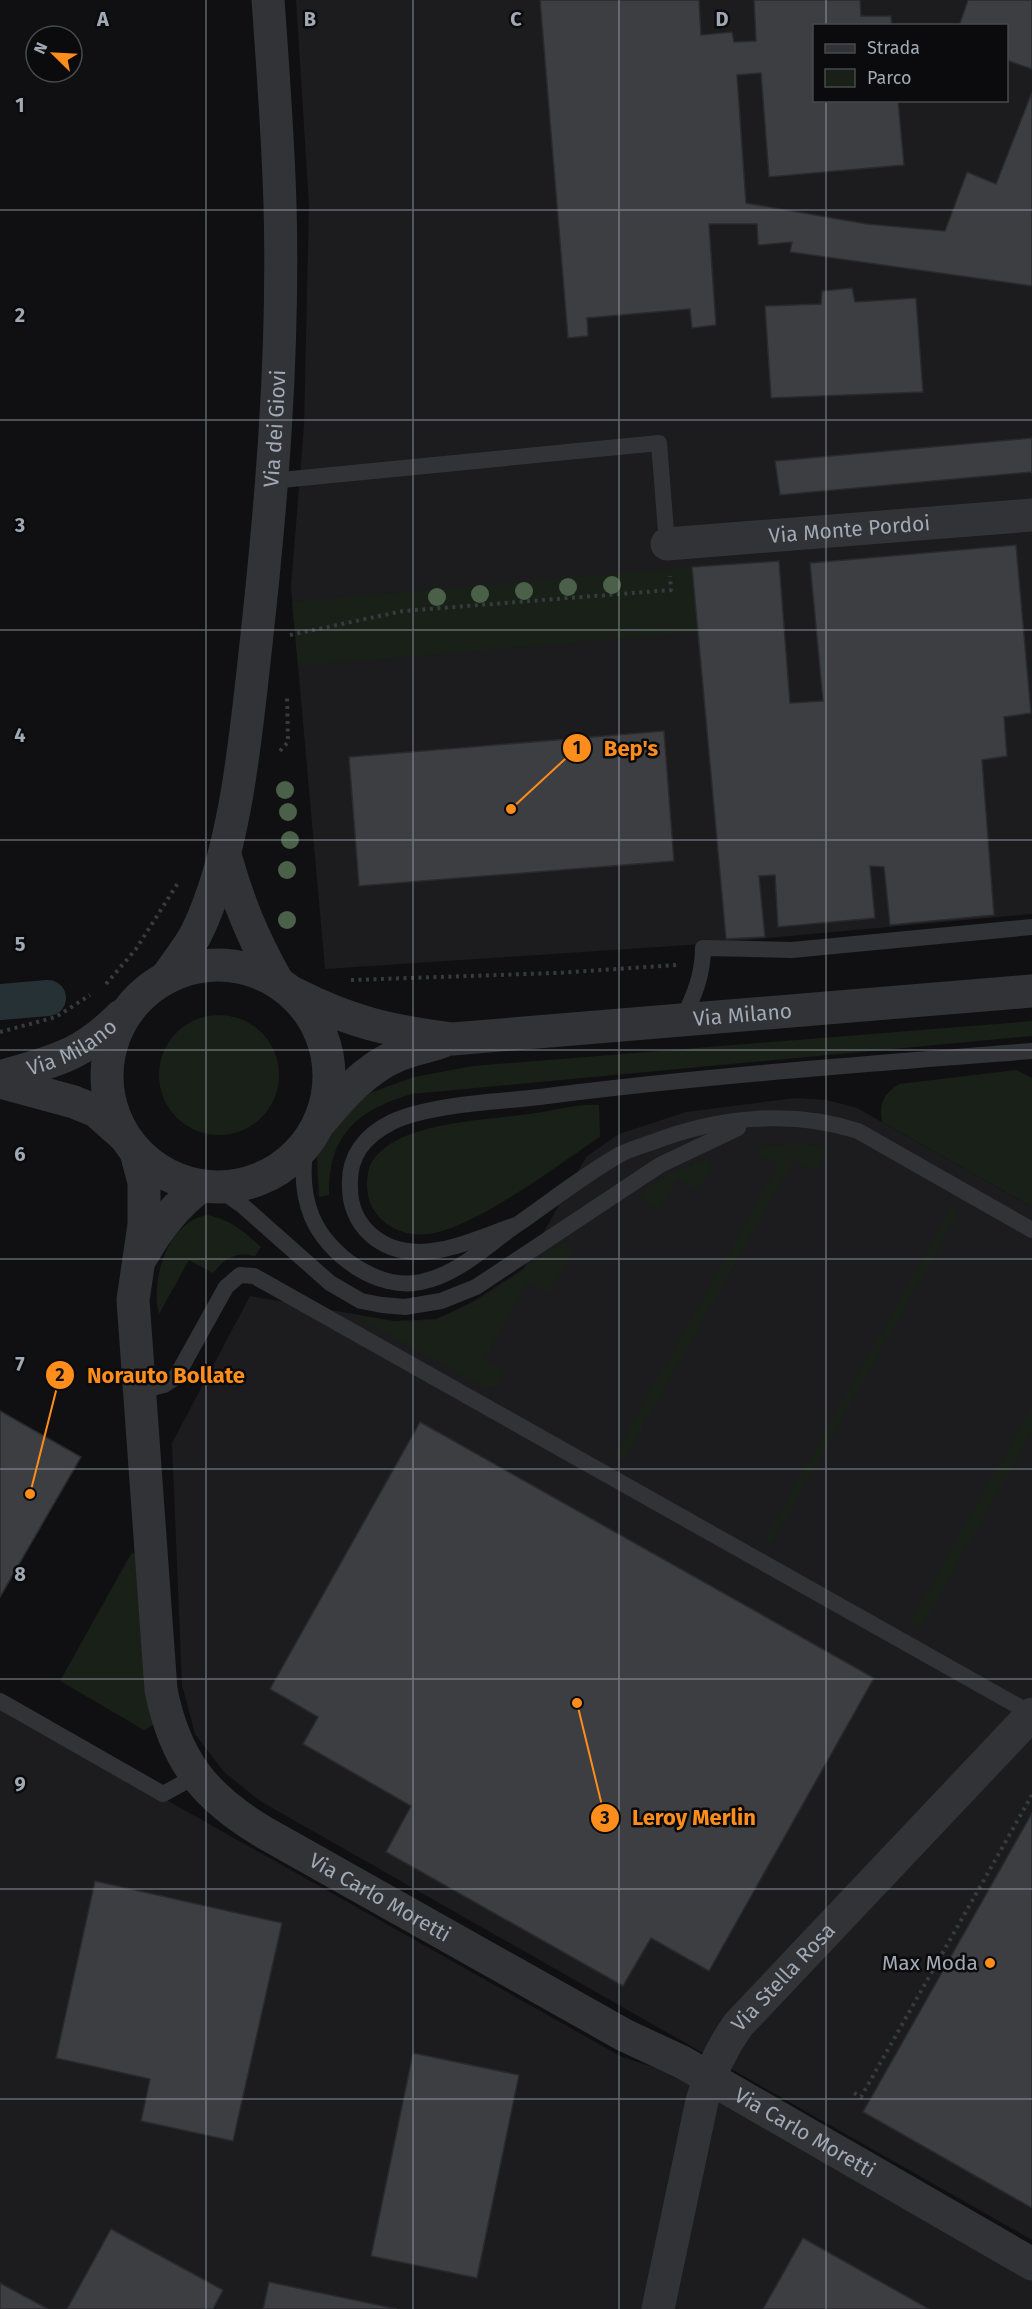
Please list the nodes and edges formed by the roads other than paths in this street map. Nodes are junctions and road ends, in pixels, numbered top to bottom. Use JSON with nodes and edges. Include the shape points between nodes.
{"nodes":[{"id":1,"x":268,"y":0,"type":"edge"},
{"id":2,"x":271,"y":481,"type":"junction"},
{"id":3,"x":1032,"y":515,"type":"edge"},
{"id":4,"x":668,"y":544,"type":"joint"},
{"id":5,"x":225,"y":855,"type":"junction"},
{"id":6,"x":1032,"y":927,"type":"edge"},
{"id":7,"x":166,"y":978,"type":"junction"},
{"id":8,"x":285,"y":987,"type":"junction"},
{"id":9,"x":1032,"y":991,"type":"edge"},
{"id":10,"x":133,"y":1004,"type":"junction"},
{"id":11,"x":682,"y":1021,"type":"junction"},
{"id":12,"x":452,"y":1039,"type":"junction"},
{"id":13,"x":1032,"y":1051,"type":"edge"},
{"id":14,"x":0,"y":1077,"type":"edge"},
{"id":15,"x":0,"y":1082,"type":"edge"},
{"id":16,"x":758,"y":1119,"type":"junction"},
{"id":17,"x":312,"y":1136,"type":"junction"},
{"id":18,"x":131,"y":1144,"type":"junction"},
{"id":19,"x":209,"y":1187,"type":"junction"},
{"id":20,"x":516,"y":1225,"type":"junction"},
{"id":21,"x":1032,"y":1230,"type":"edge"},
{"id":22,"x":140,"y":1260,"type":"junction"},
{"id":23,"x":140,"y":1391,"type":"junction"},
{"id":24,"x":0,"y":1701,"type":"edge"},
{"id":25,"x":1032,"y":1714,"type":"edge"},
{"id":26,"x":196,"y":1776,"type":"junction"},
{"id":27,"x":709,"y":2078,"type":"junction"},
{"id":28,"x":1032,"y":2264,"type":"edge"},
{"id":29,"x":658,"y":2309,"type":"edge"}],
"edges":[{"from":1,"to":2,"type":"street","name":"Via dei Giovi","via":[[280,207],[280,310]]},
{"from":2,"to":4,"type":"lane","via":[[659,443]]},
{"from":2,"to":5,"type":"street","name":"Via dei Giovi","via":[[249,704]]},
{"from":3,"to":4,"type":"street","name":"Via Monte Pordoi"},
{"from":5,"to":7,"type":"street","name":"Via dei Giovi","via":[[196,936]]},
{"from":5,"to":8,"type":"street","via":[[254,941]]},
{"from":6,"to":11,"type":"lane","via":[[792,950],[703,948],[703,968]]},
{"from":7,"to":8,"type":"street","name":"Via Milano","via":[[193,968],[222,964],[251,969]]},
{"from":7,"to":10,"type":"street"},
{"from":8,"to":12,"type":"street","name":"Via Milano","via":[[332,1013],[361,1023]]},
{"from":8,"to":17,"type":"street","via":[[316,1022],[328,1056],[328,1092]]},
{"from":9,"to":11,"type":"street","name":"Via Milano"},
{"from":10,"to":14,"type":"street","name":"Via Milano","via":[[98,1039],[73,1054]]},
{"from":10,"to":18,"type":"street","name":"Via Carlo Moretti","via":[[118,1028],[109,1055],[107,1084],[112,1111]]},
{"from":11,"to":12,"type":"street","name":"Via Milano"},
{"from":12,"to":17,"type":"street","name":"Via Milano","via":[[396,1056],[365,1075],[343,1095]]},
{"from":13,"to":20,"type":"lane","via":[[608,1088],[434,1110],[393,1122],[369,1137],[356,1152],[349,1179],[352,1206],[363,1228],[388,1246],[423,1253]]},
{"from":15,"to":18,"type":"street","name":"Via Milano","via":[[96,1111]]},
{"from":16,"to":19,"type":"lane","via":[[660,1165],[476,1287],[441,1301],[405,1307],[361,1301],[346,1294],[243,1206]]},
{"from":16,"to":20,"type":"lane","via":[[687,1129],[621,1154]]},
{"from":16,"to":21,"type":"lane","via":[[801,1118],[858,1131]]},
{"from":17,"to":19,"type":"street","name":"Via Milano","via":[[288,1163],[267,1177],[242,1185]]},
{"from":17,"to":20,"type":"lane","via":[[304,1183],[313,1219],[342,1256],[384,1280],[420,1283],[439,1277],[458,1268]]},
{"from":18,"to":19,"type":"street","name":"Via Milano","via":[[156,1168],[177,1180]]},
{"from":18,"to":22,"type":"street","name":"Via Carlo Moretti","via":[[144,1182]]},
{"from":19,"to":22,"type":"street","name":"Via Carlo Moretti","via":[[173,1210]]},
{"from":22,"to":23,"type":"street","name":"Via Carlo Moretti","via":[[133,1300]]},
{"from":23,"to":25,"type":"lane","via":[[164,1385],[176,1377],[226,1287],[240,1275],[254,1276]]},
{"from":23,"to":26,"type":"street","name":"Via Carlo Moretti","via":[[161,1690],[174,1739]]},
{"from":24,"to":26,"type":"lane","via":[[163,1794]]},
{"from":25,"to":27,"type":"street","name":"Via Stella Rosa","via":[[738,2025]]},
{"from":26,"to":27,"type":"street","name":"Via Carlo Moretti","via":[[229,1810],[265,1833],[624,2035]]},
{"from":27,"to":28,"type":"street","name":"Via Carlo Moretti"},
{"from":27,"to":29,"type":"street","name":"Via Stella Rosa"}]}
